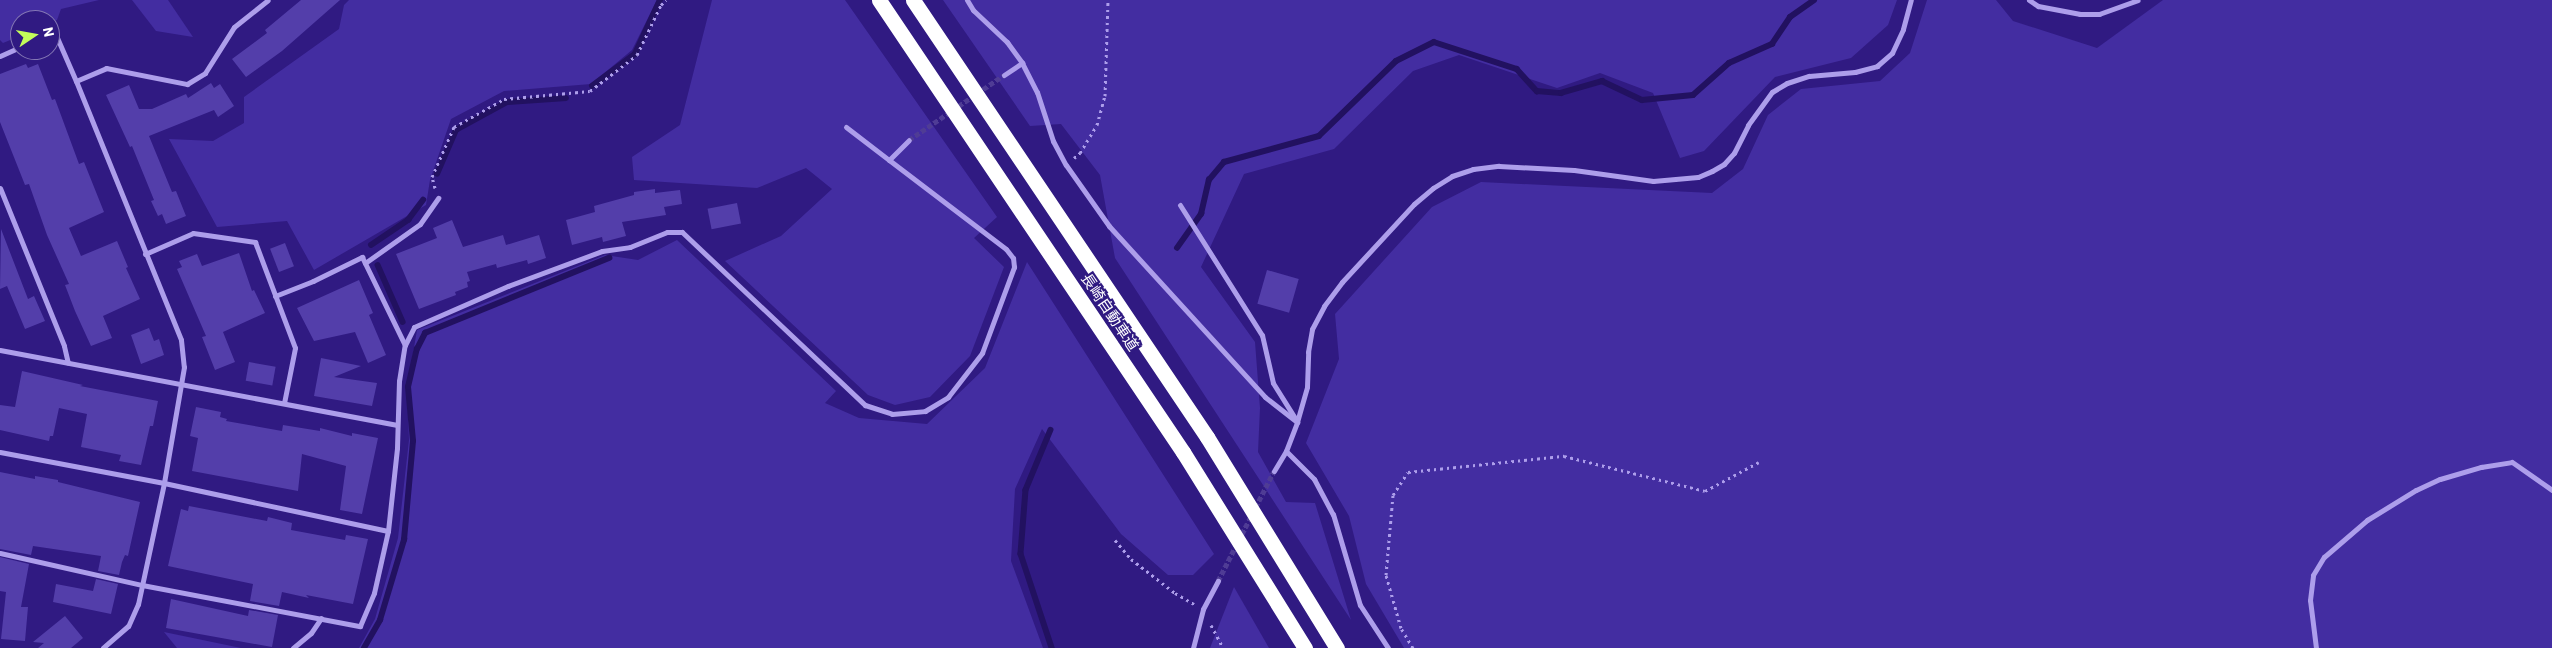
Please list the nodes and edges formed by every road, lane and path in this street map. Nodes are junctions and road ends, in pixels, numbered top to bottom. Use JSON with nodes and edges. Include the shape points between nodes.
{"nodes":[{"id":1,"x":268,"y":0,"type":"edge"},
{"id":2,"x":666,"y":0,"type":"edge"},
{"id":3,"x":880,"y":0,"type":"edge"},
{"id":4,"x":913,"y":0,"type":"edge"},
{"id":5,"x":967,"y":0,"type":"edge"},
{"id":6,"x":1108,"y":0,"type":"edge"},
{"id":7,"x":1911,"y":0,"type":"edge"},
{"id":8,"x":2029,"y":0,"type":"edge"},
{"id":9,"x":2138,"y":0,"type":"edge"},
{"id":10,"x":60,"y":44,"type":"edge"},
{"id":11,"x":1022,"y":63,"type":"junction"},
{"id":12,"x":1004,"y":75,"type":"tunnel mouth"},
{"id":13,"x":76,"y":81,"type":"junction"},
{"id":14,"x":846,"y":128,"type":"dead end"},
{"id":15,"x":909,"y":140,"type":"tunnel mouth"},
{"id":16,"x":890,"y":160,"type":"junction"},
{"id":17,"x":1066,"y":164,"type":"junction"},
{"id":18,"x":0,"y":188,"type":"edge"},
{"id":19,"x":438,"y":198,"type":"joint"},
{"id":20,"x":1180,"y":206,"type":"dead end"},
{"id":21,"x":145,"y":254,"type":"junction"},
{"id":22,"x":365,"y":263,"type":"junction"},
{"id":23,"x":276,"y":296,"type":"junction"},
{"id":24,"x":405,"y":344,"type":"junction"},
{"id":25,"x":0,"y":350,"type":"edge"},
{"id":26,"x":68,"y":363,"type":"junction"},
{"id":27,"x":183,"y":385,"type":"junction"},
{"id":28,"x":284,"y":403,"type":"junction"},
{"id":29,"x":1297,"y":422,"type":"junction"},
{"id":30,"x":396,"y":425,"type":"junction"},
{"id":31,"x":1286,"y":450,"type":"junction"},
{"id":32,"x":0,"y":452,"type":"edge"},
{"id":33,"x":1759,"y":462,"type":"dead end"},
{"id":34,"x":1274,"y":472,"type":"tunnel mouth"},
{"id":35,"x":164,"y":483,"type":"junction"},
{"id":36,"x":2552,"y":490,"type":"edge"},
{"id":37,"x":388,"y":531,"type":"junction"},
{"id":38,"x":1115,"y":540,"type":"dead end"},
{"id":39,"x":0,"y":553,"type":"edge"},
{"id":40,"x":1218,"y":581,"type":"tunnel mouth"},
{"id":41,"x":142,"y":585,"type":"junction"},
{"id":42,"x":1203,"y":609,"type":"junction"},
{"id":43,"x":320,"y":618,"type":"junction"},
{"id":44,"x":103,"y":648,"type":"edge"},
{"id":45,"x":293,"y":648,"type":"edge"},
{"id":46,"x":1192,"y":648,"type":"edge"},
{"id":47,"x":1223,"y":648,"type":"edge"},
{"id":48,"x":1305,"y":648,"type":"edge"},
{"id":49,"x":1337,"y":648,"type":"edge"},
{"id":50,"x":1388,"y":648,"type":"edge"},
{"id":51,"x":1412,"y":648,"type":"edge"},
{"id":52,"x":2316,"y":648,"type":"edge"}],
"edges":[{"from":1,"to":13,"type":"street","via":[[234,27],[205,73],[187,84],[106,68]]},
{"from":2,"to":19,"type":"path","via":[[661,4],[637,55],[590,91],[504,99],[454,127],[432,178]]},
{"from":3,"to":48,"type":"highway","name":"長崎自動車道","via":[[1183,452]]},
{"from":4,"to":49,"type":"highway","name":"長崎自動車道","via":[[1206,437]]},
{"from":5,"to":11,"type":"street","via":[[1007,42]]},
{"from":6,"to":17,"type":"path","via":[[1105,96],[1097,125],[1080,153]]},
{"from":7,"to":29,"type":"street","via":[[1892,53],[1877,66],[1855,72],[1809,76],[1772,92],[1748,125],[1734,153],[1712,172],[1654,181],[1574,170],[1499,166],[1473,169],[1452,176],[1433,188],[1414,204],[1324,306],[1312,329],[1307,387]]},
{"from":8,"to":9,"type":"street","via":[[2038,6],[2098,14]]},
{"from":10,"to":13,"type":"street"},
{"from":11,"to":12,"type":"street"},
{"from":11,"to":17,"type":"street","via":[[1037,92],[1053,141]]},
{"from":13,"to":21,"type":"street"},
{"from":14,"to":16,"type":"street"},
{"from":15,"to":16,"type":"street"},
{"from":16,"to":24,"type":"street","via":[[1006,249],[1013,258],[1014,267],[982,353],[948,397],[925,411],[892,414],[865,405],[682,232],[667,232],[630,247],[602,251],[508,286],[414,327]]},
{"from":17,"to":29,"type":"street","via":[[1109,226],[1265,397]]},
{"from":18,"to":26,"type":"street"},
{"from":19,"to":22,"type":"street","via":[[420,224]]},
{"from":20,"to":29,"type":"street","via":[[1262,335],[1273,382]]},
{"from":21,"to":23,"type":"street","via":[[193,233],[255,242]]},
{"from":21,"to":27,"type":"street","via":[[181,340]]},
{"from":22,"to":23,"type":"street","via":[[362,257]]},
{"from":22,"to":24,"type":"street"},
{"from":23,"to":28,"type":"street","via":[[295,348]]},
{"from":24,"to":30,"type":"street"},
{"from":25,"to":26,"type":"street"},
{"from":26,"to":27,"type":"street"},
{"from":27,"to":28,"type":"street"},
{"from":27,"to":35,"type":"street"},
{"from":28,"to":30,"type":"street"},
{"from":29,"to":31,"type":"street"},
{"from":30,"to":37,"type":"street","via":[[397,448]]},
{"from":31,"to":34,"type":"street"},
{"from":31,"to":50,"type":"street","via":[[1314,479],[1333,514],[1360,605]]},
{"from":32,"to":35,"type":"street"},
{"from":33,"to":51,"type":"path","via":[[1705,491],[1564,456],[1408,472],[1393,496],[1386,575],[1401,628]]},
{"from":35,"to":37,"type":"street"},
{"from":35,"to":41,"type":"street"},
{"from":36,"to":52,"type":"street","via":[[2512,462],[2481,467],[2416,490],[2367,520],[2324,557],[2313,575],[2310,600]]},
{"from":37,"to":43,"type":"street","via":[[374,593],[360,626]]},
{"from":38,"to":42,"type":"path","via":[[1131,559],[1175,593]]},
{"from":39,"to":41,"type":"street"},
{"from":40,"to":42,"type":"street"},
{"from":41,"to":43,"type":"street"},
{"from":41,"to":44,"type":"street","via":[[128,626]]},
{"from":42,"to":46,"type":"street"},
{"from":42,"to":47,"type":"path"},
{"from":43,"to":45,"type":"street","via":[[311,633]]}]}
